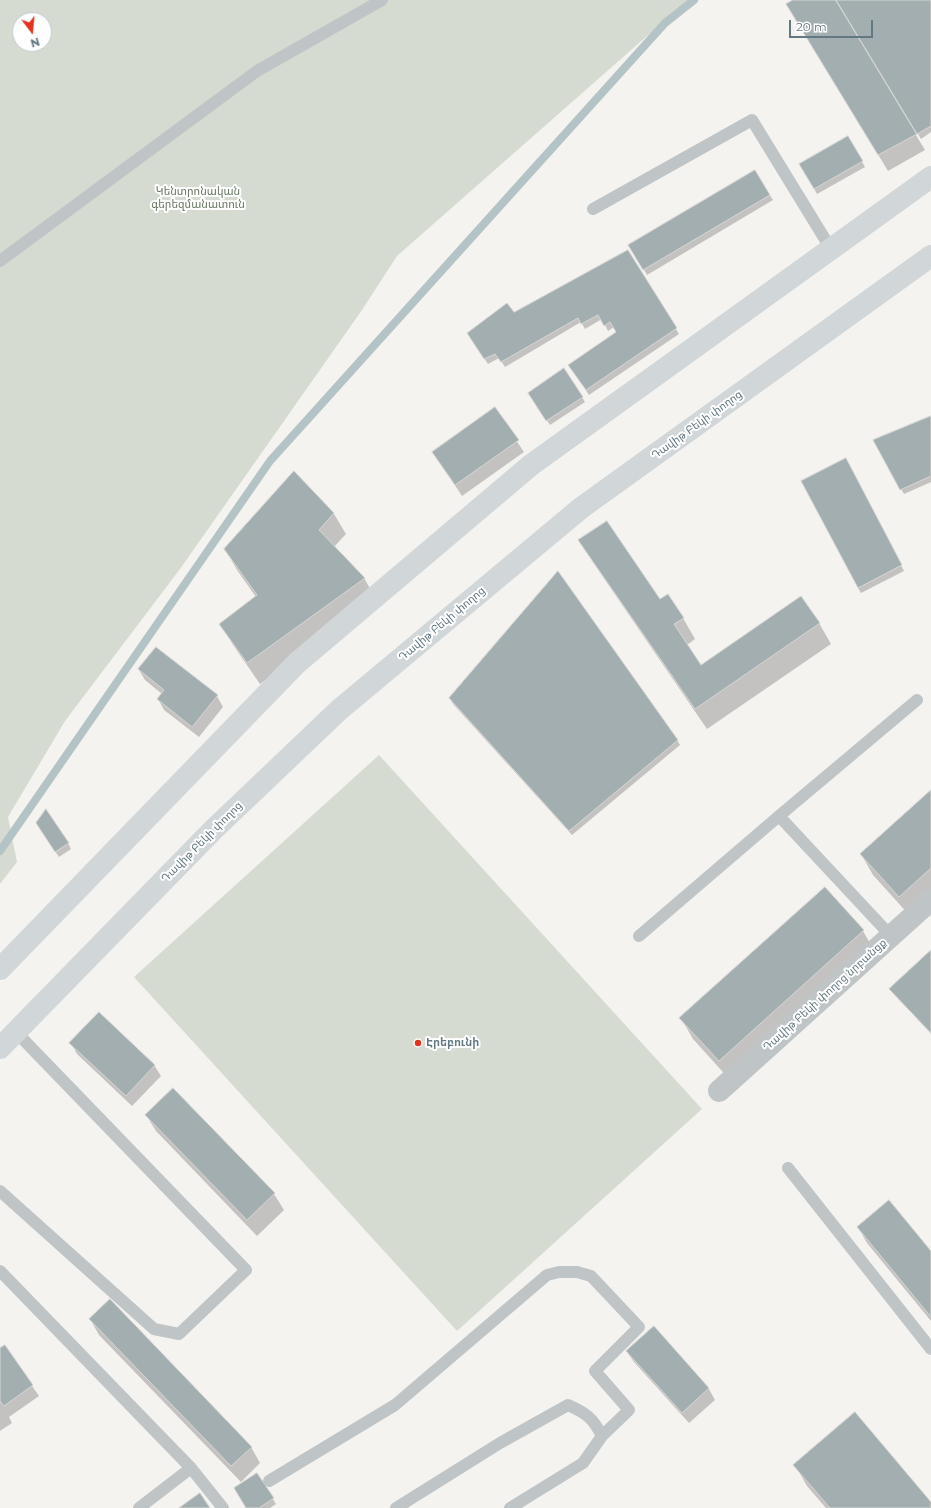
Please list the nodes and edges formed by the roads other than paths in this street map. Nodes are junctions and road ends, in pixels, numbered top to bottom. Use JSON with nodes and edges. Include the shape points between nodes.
{"nodes":[{"id":1,"x":382,"y":0,"type":"edge"},
{"id":2,"x":931,"y":177,"type":"edge"},
{"id":3,"x":593,"y":209,"type":"dead end"},
{"id":4,"x":831,"y":249,"type":"junction"},
{"id":5,"x":931,"y":256,"type":"edge"},
{"id":6,"x":0,"y":261,"type":"edge"},
{"id":7,"x":917,"y":700,"type":"dead end"},
{"id":8,"x":779,"y":816,"type":"junction"},
{"id":9,"x":931,"y":900,"type":"edge"},
{"id":10,"x":639,"y":936,"type":"dead end"},
{"id":11,"x":891,"y":936,"type":"junction"},
{"id":12,"x":0,"y":969,"type":"edge"},
{"id":13,"x":16,"y":1032,"type":"junction"},
{"id":14,"x":0,"y":1048,"type":"edge"},
{"id":15,"x":719,"y":1091,"type":"dead end"},
{"id":16,"x":788,"y":1168,"type":"dead end"},
{"id":17,"x":0,"y":1191,"type":"edge"},
{"id":18,"x":0,"y":1271,"type":"edge"},
{"id":19,"x":931,"y":1349,"type":"edge"},
{"id":20,"x":602,"y":1436,"type":"junction"},
{"id":21,"x":191,"y":1468,"type":"junction"},
{"id":22,"x":269,"y":1480,"type":"dead end"},
{"id":23,"x":139,"y":1508,"type":"edge"},
{"id":24,"x":223,"y":1508,"type":"edge"},
{"id":25,"x":396,"y":1508,"type":"edge"},
{"id":26,"x":510,"y":1508,"type":"edge"}],
"edges":[{"from":1,"to":6,"type":"lane","via":[[257,72]]},
{"from":2,"to":4,"type":"main road"},
{"from":3,"to":4,"type":"lane","via":[[752,120]]},
{"from":4,"to":12,"type":"main road","via":[[531,465],[297,663]]},
{"from":5,"to":13,"type":"main road","name":"Դավիթ Բեկի փողոց","via":[[581,508],[345,705],[212,831]]},
{"from":7,"to":8,"type":"lane"},
{"from":8,"to":10,"type":"lane"},
{"from":8,"to":11,"type":"lane"},
{"from":9,"to":11,"type":"street","name":"Դավիթ Բեկի փողոց նրբանցք"},
{"from":11,"to":15,"type":"street","name":"Դավիթ Բեկի փողոց նրբանցք"},
{"from":13,"to":14,"type":"main road","name":"Դավիթ Բեկի փողոց"},
{"from":13,"to":17,"type":"lane","via":[[246,1270],[179,1334],[154,1329]]},
{"from":16,"to":19,"type":"lane"},
{"from":18,"to":21,"type":"lane"},
{"from":20,"to":22,"type":"lane","via":[[629,1410],[595,1372],[639,1327],[591,1276],[577,1272],[559,1272],[548,1276],[395,1405]]},
{"from":20,"to":25,"type":"lane","via":[[595,1423],[584,1412],[568,1405],[500,1443]]},
{"from":20,"to":26,"type":"lane","via":[[583,1463]]},
{"from":21,"to":23,"type":"lane"},
{"from":21,"to":24,"type":"lane"}]}
